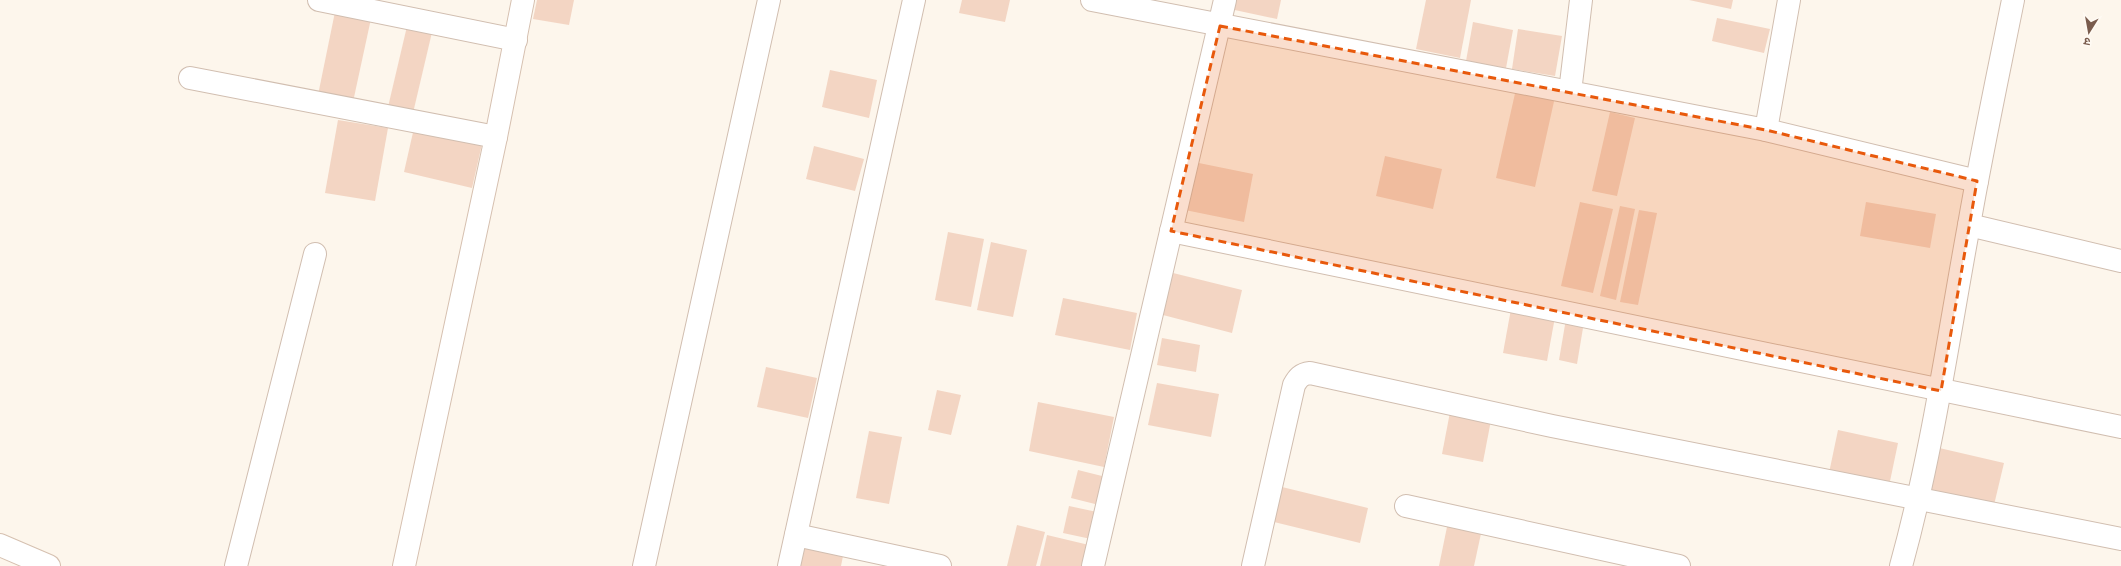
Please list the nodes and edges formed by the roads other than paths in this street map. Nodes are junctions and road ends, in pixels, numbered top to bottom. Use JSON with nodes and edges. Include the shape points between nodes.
{"nodes":[{"id":1,"x":319,"y":0,"type":"edge"},
{"id":2,"x":523,"y":0,"type":"edge"},
{"id":3,"x":769,"y":0,"type":"edge"},
{"id":4,"x":914,"y":0,"type":"edge"},
{"id":5,"x":1092,"y":0,"type":"edge"},
{"id":6,"x":1225,"y":0,"type":"edge"},
{"id":7,"x":1581,"y":0,"type":"edge"},
{"id":8,"x":1789,"y":0,"type":"edge"},
{"id":9,"x":2013,"y":0,"type":"edge"},
{"id":10,"x":1220,"y":26,"type":"junction"},
{"id":11,"x":516,"y":40,"type":"junction"},
{"id":12,"x":190,"y":78,"type":"dead end"},
{"id":13,"x":1570,"y":92,"type":"junction"},
{"id":14,"x":1766,"y":130,"type":"junction"},
{"id":15,"x":496,"y":137,"type":"junction"},
{"id":16,"x":1977,"y":181,"type":"junction"},
{"id":17,"x":1969,"y":225,"type":"junction"},
{"id":18,"x":1171,"y":231,"type":"junction"},
{"id":19,"x":315,"y":254,"type":"dead end"},
{"id":20,"x":2121,"y":260,"type":"edge"},
{"id":21,"x":1940,"y":391,"type":"junction"},
{"id":22,"x":2121,"y":427,"type":"edge"},
{"id":23,"x":1919,"y":498,"type":"junction"},
{"id":24,"x":1406,"y":506,"type":"dead end"},
{"id":25,"x":796,"y":535,"type":"junction"},
{"id":26,"x":2121,"y":539,"type":"edge"},
{"id":27,"x":0,"y":545,"type":"edge"},
{"id":28,"x":49,"y":566,"type":"edge"},
{"id":29,"x":236,"y":566,"type":"edge"},
{"id":30,"x":404,"y":566,"type":"edge"},
{"id":31,"x":644,"y":566,"type":"edge"},
{"id":32,"x":789,"y":566,"type":"edge"},
{"id":33,"x":940,"y":566,"type":"edge"},
{"id":34,"x":1093,"y":566,"type":"edge"},
{"id":35,"x":1253,"y":566,"type":"edge"},
{"id":36,"x":1679,"y":566,"type":"edge"},
{"id":37,"x":1902,"y":566,"type":"edge"}],
"edges":[{"from":1,"to":11,"type":"street"},
{"from":2,"to":11,"type":"street"},
{"from":3,"to":31,"type":"street"},
{"from":4,"to":25,"type":"street"},
{"from":5,"to":10,"type":"street"},
{"from":6,"to":10,"type":"street"},
{"from":7,"to":13,"type":"street"},
{"from":8,"to":14,"type":"street"},
{"from":9,"to":16,"type":"street"},
{"from":10,"to":13,"type":"street"},
{"from":10,"to":18,"type":"street"},
{"from":11,"to":15,"type":"street"},
{"from":12,"to":15,"type":"street"},
{"from":13,"to":14,"type":"street"},
{"from":14,"to":16,"type":"street"},
{"from":15,"to":30,"type":"street"},
{"from":16,"to":17,"type":"street"},
{"from":17,"to":20,"type":"street"},
{"from":17,"to":21,"type":"street"},
{"from":18,"to":21,"type":"street"},
{"from":18,"to":34,"type":"street"},
{"from":19,"to":29,"type":"street"},
{"from":21,"to":22,"type":"street"},
{"from":21,"to":23,"type":"street"},
{"from":23,"to":26,"type":"street"},
{"from":23,"to":35,"type":"street","via":[[1560,428],[1304,373],[1298,377],[1294,385]]},
{"from":23,"to":37,"type":"street"},
{"from":24,"to":36,"type":"street"},
{"from":25,"to":32,"type":"street"},
{"from":25,"to":33,"type":"street"},
{"from":27,"to":28,"type":"street"}]}
